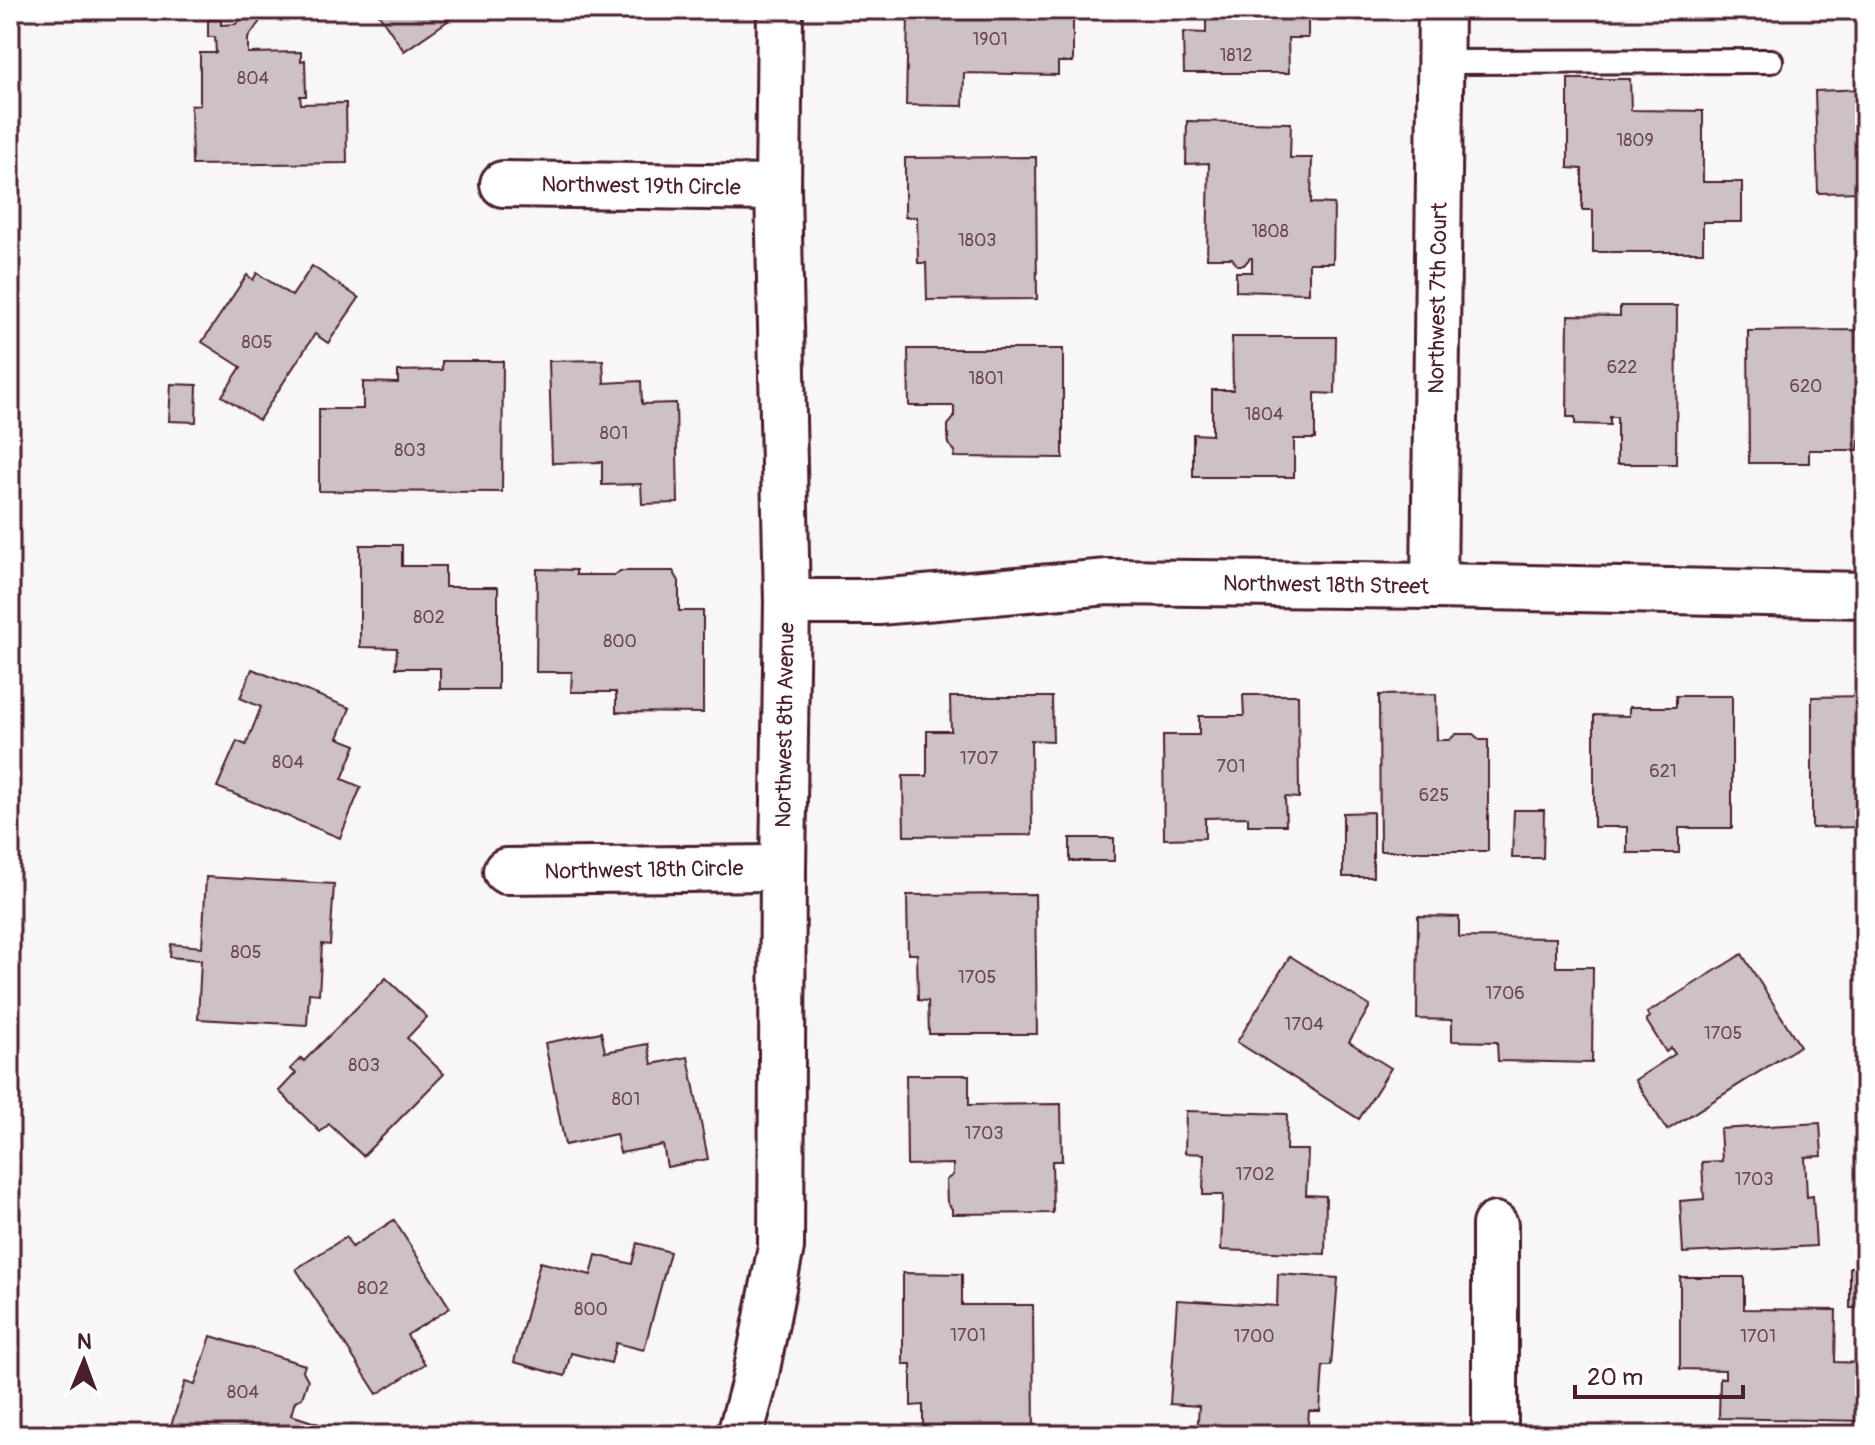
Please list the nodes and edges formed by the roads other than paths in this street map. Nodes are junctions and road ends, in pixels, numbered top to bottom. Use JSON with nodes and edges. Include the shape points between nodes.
{"nodes":[{"id":1,"x":780,"y":10,"type":"edge"},
{"id":2,"x":1441,"y":10,"type":"edge"},
{"id":3,"x":1771,"y":61,"type":"dead end"},
{"id":4,"x":1440,"y":62,"type":"junction"},
{"id":5,"x":503,"y":184,"type":"dead end"},
{"id":6,"x":778,"y":188,"type":"junction"},
{"id":7,"x":1434,"y":586,"type":"junction"},
{"id":8,"x":1865,"y":595,"type":"edge"},
{"id":9,"x":787,"y":602,"type":"junction"},
{"id":10,"x":783,"y":868,"type":"junction"},
{"id":11,"x":506,"y":871,"type":"dead end"},
{"id":12,"x":1495,"y":1225,"type":"dead end"},
{"id":13,"x":740,"y":1435,"type":"edge"},
{"id":14,"x":1495,"y":1435,"type":"edge"}],
"edges":[{"from":1,"to":6,"type":"street","name":"Northwest 8th Avenue"},
{"from":2,"to":4,"type":"street","name":"Northwest 7th Court"},
{"from":3,"to":4,"type":"lane"},
{"from":4,"to":7,"type":"street","name":"Northwest 7th Court"},
{"from":5,"to":6,"type":"street","name":"Northwest 19th Circle"},
{"from":6,"to":9,"type":"street","name":"Northwest 8th Avenue"},
{"from":7,"to":8,"type":"street","name":"Northwest 18th Street"},
{"from":7,"to":9,"type":"street","name":"Northwest 18th Street","via":[[1108,582],[878,602]]},
{"from":9,"to":10,"type":"street","name":"Northwest 8th Avenue"},
{"from":10,"to":11,"type":"street","name":"Northwest 18th Circle"},
{"from":10,"to":13,"type":"street","name":"Northwest 8th Avenue","via":[[781,1247]]},
{"from":12,"to":14,"type":"street"}]}
